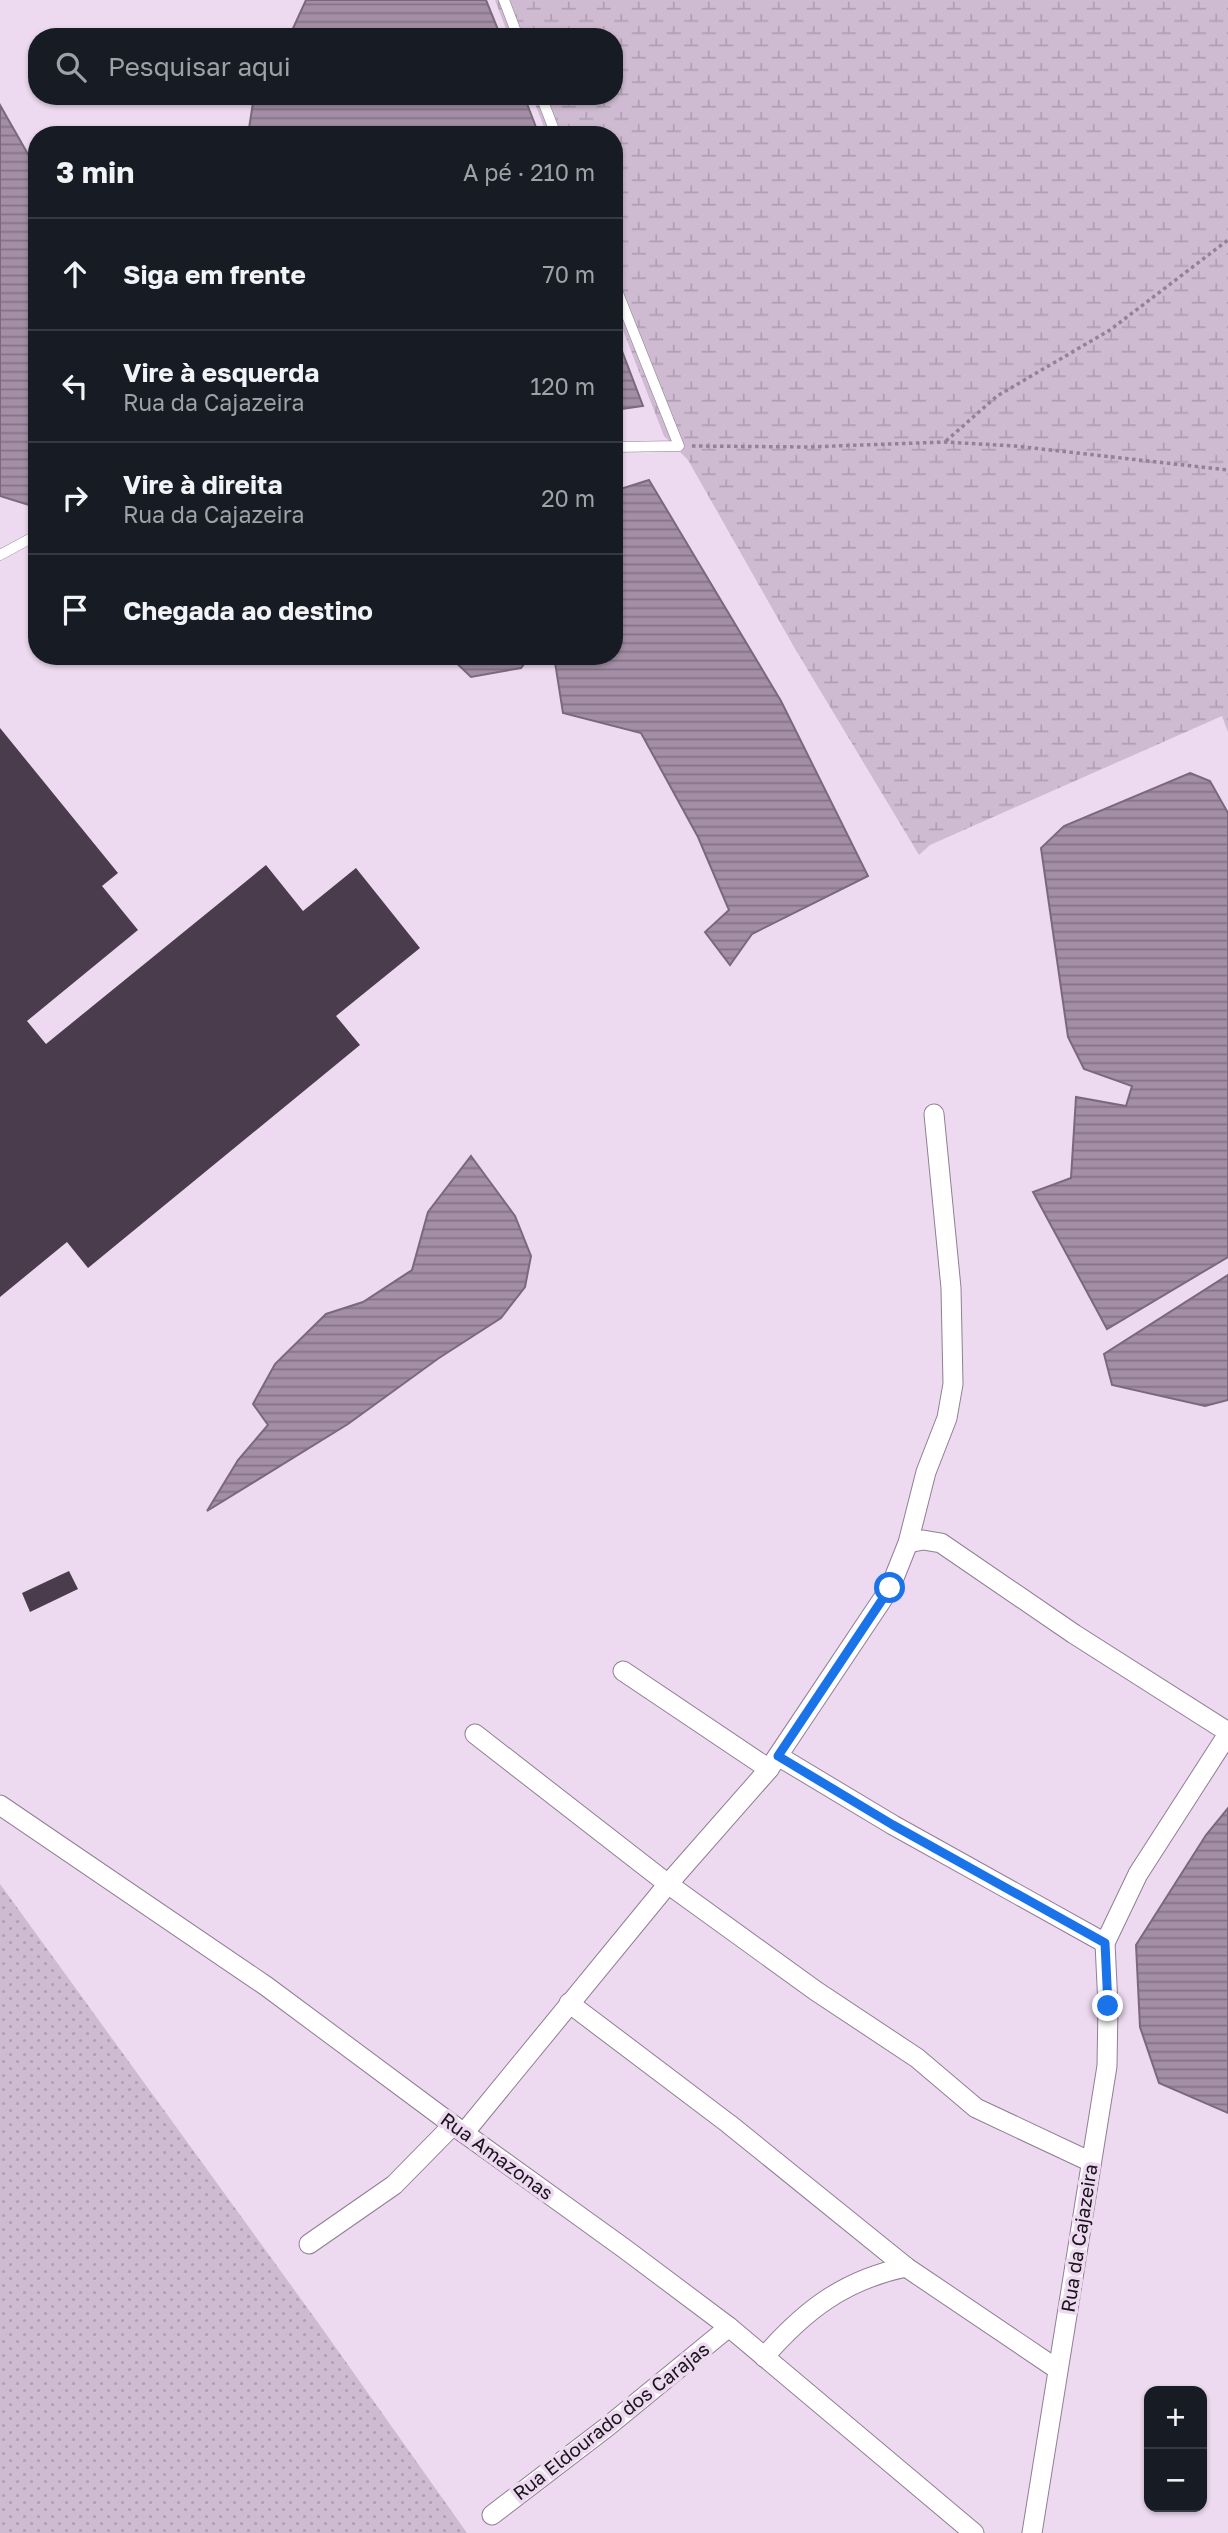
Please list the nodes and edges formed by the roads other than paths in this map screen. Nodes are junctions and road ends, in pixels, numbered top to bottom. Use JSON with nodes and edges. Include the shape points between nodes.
{"nodes":[{"id":1,"x":504,"y":0,"type":"edge"},
{"id":2,"x":515,"y":28,"type":"edge"},
{"id":3,"x":544,"y":105,"type":"edge"},
{"id":4,"x":553,"y":126,"type":"edge"},
{"id":5,"x":623,"y":306,"type":"edge"},
{"id":6,"x":623,"y":447,"type":"edge"},
{"id":7,"x":28,"y":540,"type":"edge"},
{"id":8,"x":0,"y":555,"type":"edge"},
{"id":9,"x":934,"y":1114,"type":"dead end"},
{"id":10,"x":908,"y":1544,"type":"junction"},
{"id":11,"x":623,"y":1671,"type":"dead end"},
{"id":12,"x":1228,"y":1733,"type":"edge"},
{"id":13,"x":475,"y":1734,"type":"dead end"},
{"id":14,"x":774,"y":1763,"type":"junction"},
{"id":15,"x":0,"y":1805,"type":"edge"},
{"id":16,"x":668,"y":1884,"type":"junction"},
{"id":17,"x":1105,"y":1943,"type":"junction"},
{"id":18,"x":569,"y":2003,"type":"junction"},
{"id":19,"x":459,"y":2129,"type":"junction"},
{"id":20,"x":1091,"y":2162,"type":"junction"},
{"id":21,"x":309,"y":2244,"type":"dead end"},
{"id":22,"x":906,"y":2267,"type":"junction"},
{"id":23,"x":729,"y":2327,"type":"junction"},
{"id":24,"x":764,"y":2357,"type":"junction"},
{"id":25,"x":1057,"y":2369,"type":"junction"},
{"id":26,"x":492,"y":2515,"type":"dead end"},
{"id":27,"x":974,"y":2533,"type":"edge"},
{"id":28,"x":1032,"y":2533,"type":"edge"}],
"edges":[{"from":1,"to":2,"type":"lane"},
{"from":3,"to":4,"type":"lane"},
{"from":5,"to":6,"type":"lane","via":[[679,446]]},
{"from":7,"to":8,"type":"lane"},
{"from":9,"to":10,"type":"street","via":[[951,1288],[954,1384]]},
{"from":10,"to":12,"type":"street","via":[[932,1540],[947,1547]]},
{"from":10,"to":14,"type":"street","via":[[883,1600]]},
{"from":11,"to":14,"type":"street"},
{"from":12,"to":17,"type":"street","name":"Rua da Cajazeira","via":[[1138,1874]]},
{"from":13,"to":16,"type":"street"},
{"from":14,"to":16,"type":"street"},
{"from":14,"to":17,"type":"street"},
{"from":15,"to":19,"type":"street","name":"Rua Amazonas","via":[[266,1986]]},
{"from":16,"to":18,"type":"street"},
{"from":16,"to":20,"type":"street","via":[[916,2058],[976,2108]]},
{"from":17,"to":20,"type":"street","name":"Rua da Cajazeira","via":[[1107,2066]]},
{"from":18,"to":19,"type":"street"},
{"from":18,"to":22,"type":"street"},
{"from":19,"to":21,"type":"street","via":[[394,2185]]},
{"from":19,"to":23,"type":"street","name":"Rua Amazonas"},
{"from":20,"to":25,"type":"street","name":"Rua da Cajazeira"},
{"from":22,"to":24,"type":"street","via":[[837,2291],[782,2336]]},
{"from":22,"to":25,"type":"street"},
{"from":23,"to":24,"type":"street","name":"Rua Amazonas"},
{"from":23,"to":26,"type":"street","name":"Rua Eldourado dos Carajas"},
{"from":24,"to":27,"type":"street","name":"Rua Amazonas"},
{"from":25,"to":28,"type":"street","name":"Rua da Cajazeira"}]}
